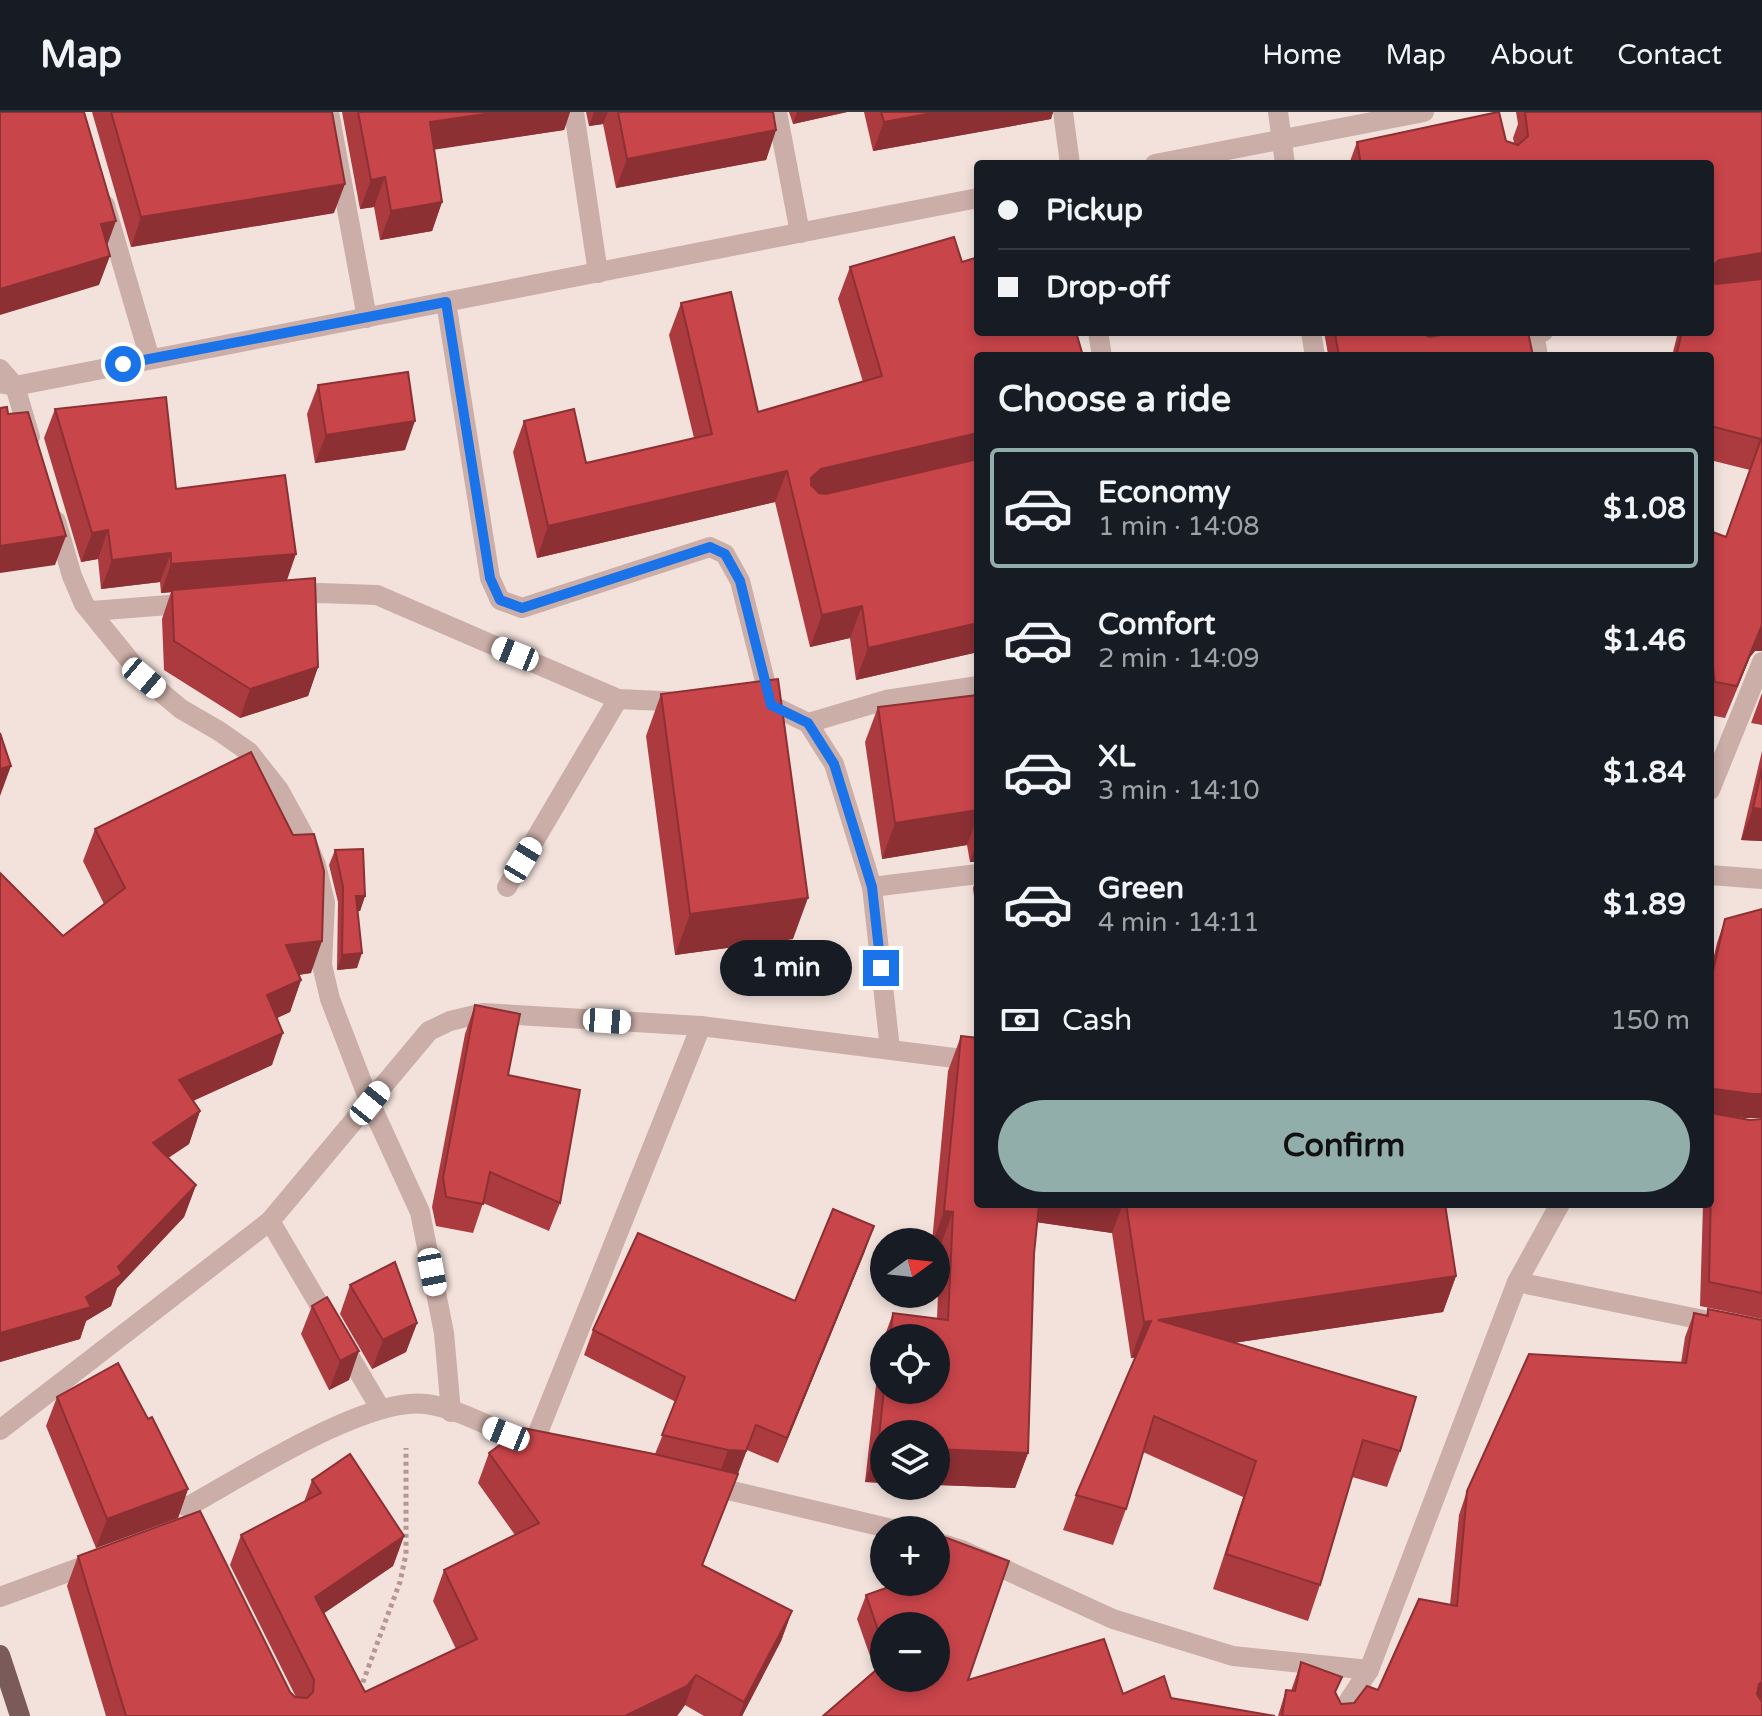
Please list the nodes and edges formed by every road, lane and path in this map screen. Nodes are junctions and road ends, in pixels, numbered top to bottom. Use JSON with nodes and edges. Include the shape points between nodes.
{"nodes":[{"id":1,"x":329,"y":112,"type":"edge"},
{"id":2,"x":574,"y":112,"type":"edge"},
{"id":3,"x":777,"y":112,"type":"edge"},
{"id":4,"x":1063,"y":112,"type":"edge"},
{"id":5,"x":1278,"y":112,"type":"edge"},
{"id":6,"x":1424,"y":112,"type":"edge"},
{"id":7,"x":1281,"y":140,"type":"junction"},
{"id":8,"x":1069,"y":160,"type":"edge"},
{"id":9,"x":1176,"y":160,"type":"edge"},
{"id":10,"x":1284,"y":160,"type":"edge"},
{"id":11,"x":99,"y":185,"type":"edge"},
{"id":12,"x":974,"y":199,"type":"edge"},
{"id":13,"x":800,"y":233,"type":"junction"},
{"id":14,"x":598,"y":273,"type":"junction"},
{"id":15,"x":446,"y":302,"type":"junction"},
{"id":16,"x":367,"y":318,"type":"junction"},
{"id":17,"x":1518,"y":336,"type":"edge"},
{"id":18,"x":1480,"y":344,"type":"edge"},
{"id":19,"x":150,"y":359,"type":"junction"},
{"id":20,"x":0,"y":369,"type":"edge"},
{"id":21,"x":7,"y":385,"type":"edge"},
{"id":22,"x":37,"y":459,"type":"edge"},
{"id":23,"x":50,"y":503,"type":"edge"},
{"id":24,"x":274,"y":597,"type":"edge"},
{"id":25,"x":213,"y":601,"type":"edge"},
{"id":26,"x":92,"y":611,"type":"junction"},
{"id":27,"x":1760,"y":673,"type":"edge"},
{"id":28,"x":974,"y":687,"type":"edge"},
{"id":29,"x":618,"y":699,"type":"junction"},
{"id":30,"x":710,"y":703,"type":"edge"},
{"id":31,"x":740,"y":704,"type":"edge"},
{"id":32,"x":771,"y":705,"type":"junction"},
{"id":33,"x":808,"y":723,"type":"junction"},
{"id":34,"x":1714,"y":781,"type":"edge"},
{"id":35,"x":974,"y":874,"type":"edge"},
{"id":36,"x":1714,"y":875,"type":"edge"},
{"id":37,"x":1762,"y":879,"type":"edge"},
{"id":38,"x":507,"y":887,"type":"dead end"},
{"id":39,"x":872,"y":887,"type":"junction"},
{"id":40,"x":701,"y":1026,"type":"junction"},
{"id":41,"x":890,"y":1049,"type":"junction"},
{"id":42,"x":974,"y":1060,"type":"edge"},
{"id":43,"x":370,"y":1103,"type":"junction"},
{"id":44,"x":1558,"y":1208,"type":"edge"},
{"id":45,"x":270,"y":1221,"type":"junction"},
{"id":46,"x":1517,"y":1282,"type":"junction"},
{"id":47,"x":1762,"y":1332,"type":"edge"},
{"id":48,"x":405,"y":1404,"type":"junction"},
{"id":49,"x":380,"y":1408,"type":"junction"},
{"id":50,"x":451,"y":1412,"type":"junction"},
{"id":51,"x":0,"y":1430,"type":"edge"},
{"id":52,"x":684,"y":1480,"type":"edge"},
{"id":53,"x":188,"y":1509,"type":"edge"},
{"id":54,"x":870,"y":1524,"type":"edge"},
{"id":55,"x":950,"y":1546,"type":"edge"},
{"id":56,"x":120,"y":1553,"type":"edge"},
{"id":57,"x":0,"y":1597,"type":"edge"},
{"id":58,"x":0,"y":1655,"type":"edge"},
{"id":59,"x":1369,"y":1670,"type":"junction"},
{"id":60,"x":357,"y":1696,"type":"edge"},
{"id":61,"x":1342,"y":1715,"type":"edge"},
{"id":62,"x":20,"y":1716,"type":"edge"}],
"edges":[{"from":1,"to":16,"type":"street"},
{"from":2,"to":14,"type":"street"},
{"from":3,"to":13,"type":"street"},
{"from":4,"to":8,"type":"street"},
{"from":5,"to":7,"type":"street"},
{"from":6,"to":7,"type":"street"},
{"from":7,"to":9,"type":"street"},
{"from":7,"to":10,"type":"street"},
{"from":11,"to":19,"type":"street"},
{"from":12,"to":13,"type":"street"},
{"from":13,"to":14,"type":"street"},
{"from":14,"to":15,"type":"street"},
{"from":15,"to":16,"type":"street"},
{"from":15,"to":32,"type":"street","via":[[490,578],[500,600],[522,608],[710,547],[725,554],[740,581]]},
{"from":16,"to":19,"type":"street"},
{"from":17,"to":18,"type":"street"},
{"from":19,"to":21,"type":"street"},
{"from":20,"to":21,"type":"street"},
{"from":21,"to":22,"type":"street"},
{"from":23,"to":26,"type":"street","via":[[72,576]]},
{"from":24,"to":29,"type":"street","via":[[377,595]]},
{"from":25,"to":26,"type":"street"},
{"from":26,"to":43,"type":"street","via":[[144,678],[181,709],[249,752],[279,790],[316,865],[325,902],[322,965]]},
{"from":27,"to":34,"type":"street"},
{"from":28,"to":33,"type":"street","via":[[886,700]]},
{"from":29,"to":30,"type":"street"},
{"from":29,"to":38,"type":"street"},
{"from":31,"to":32,"type":"street"},
{"from":32,"to":33,"type":"street"},
{"from":33,"to":39,"type":"street","via":[[834,764]]},
{"from":35,"to":39,"type":"street"},
{"from":36,"to":37,"type":"street"},
{"from":39,"to":41,"type":"street"},
{"from":40,"to":41,"type":"street"},
{"from":40,"to":43,"type":"street","via":[[483,1013],[429,1031]]},
{"from":40,"to":50,"type":"street","via":[[541,1447]]},
{"from":41,"to":42,"type":"street"},
{"from":43,"to":45,"type":"street"},
{"from":43,"to":50,"type":"street","via":[[420,1212],[444,1333]]},
{"from":44,"to":46,"type":"street"},
{"from":45,"to":49,"type":"street"},
{"from":45,"to":51,"type":"street","via":[[110,1352]]},
{"from":46,"to":47,"type":"street"},
{"from":46,"to":59,"type":"street"},
{"from":48,"to":49,"type":"street"},
{"from":48,"to":50,"type":"street"},
{"from":48,"to":60,"type":"path","via":[[406,1554]]},
{"from":49,"to":53,"type":"street","via":[[317,1436]]},
{"from":52,"to":54,"type":"street"},
{"from":55,"to":59,"type":"street","via":[[1113,1619],[1233,1656]]},
{"from":56,"to":57,"type":"street"},
{"from":58,"to":62,"type":"main road"},
{"from":59,"to":61,"type":"street"}]}
